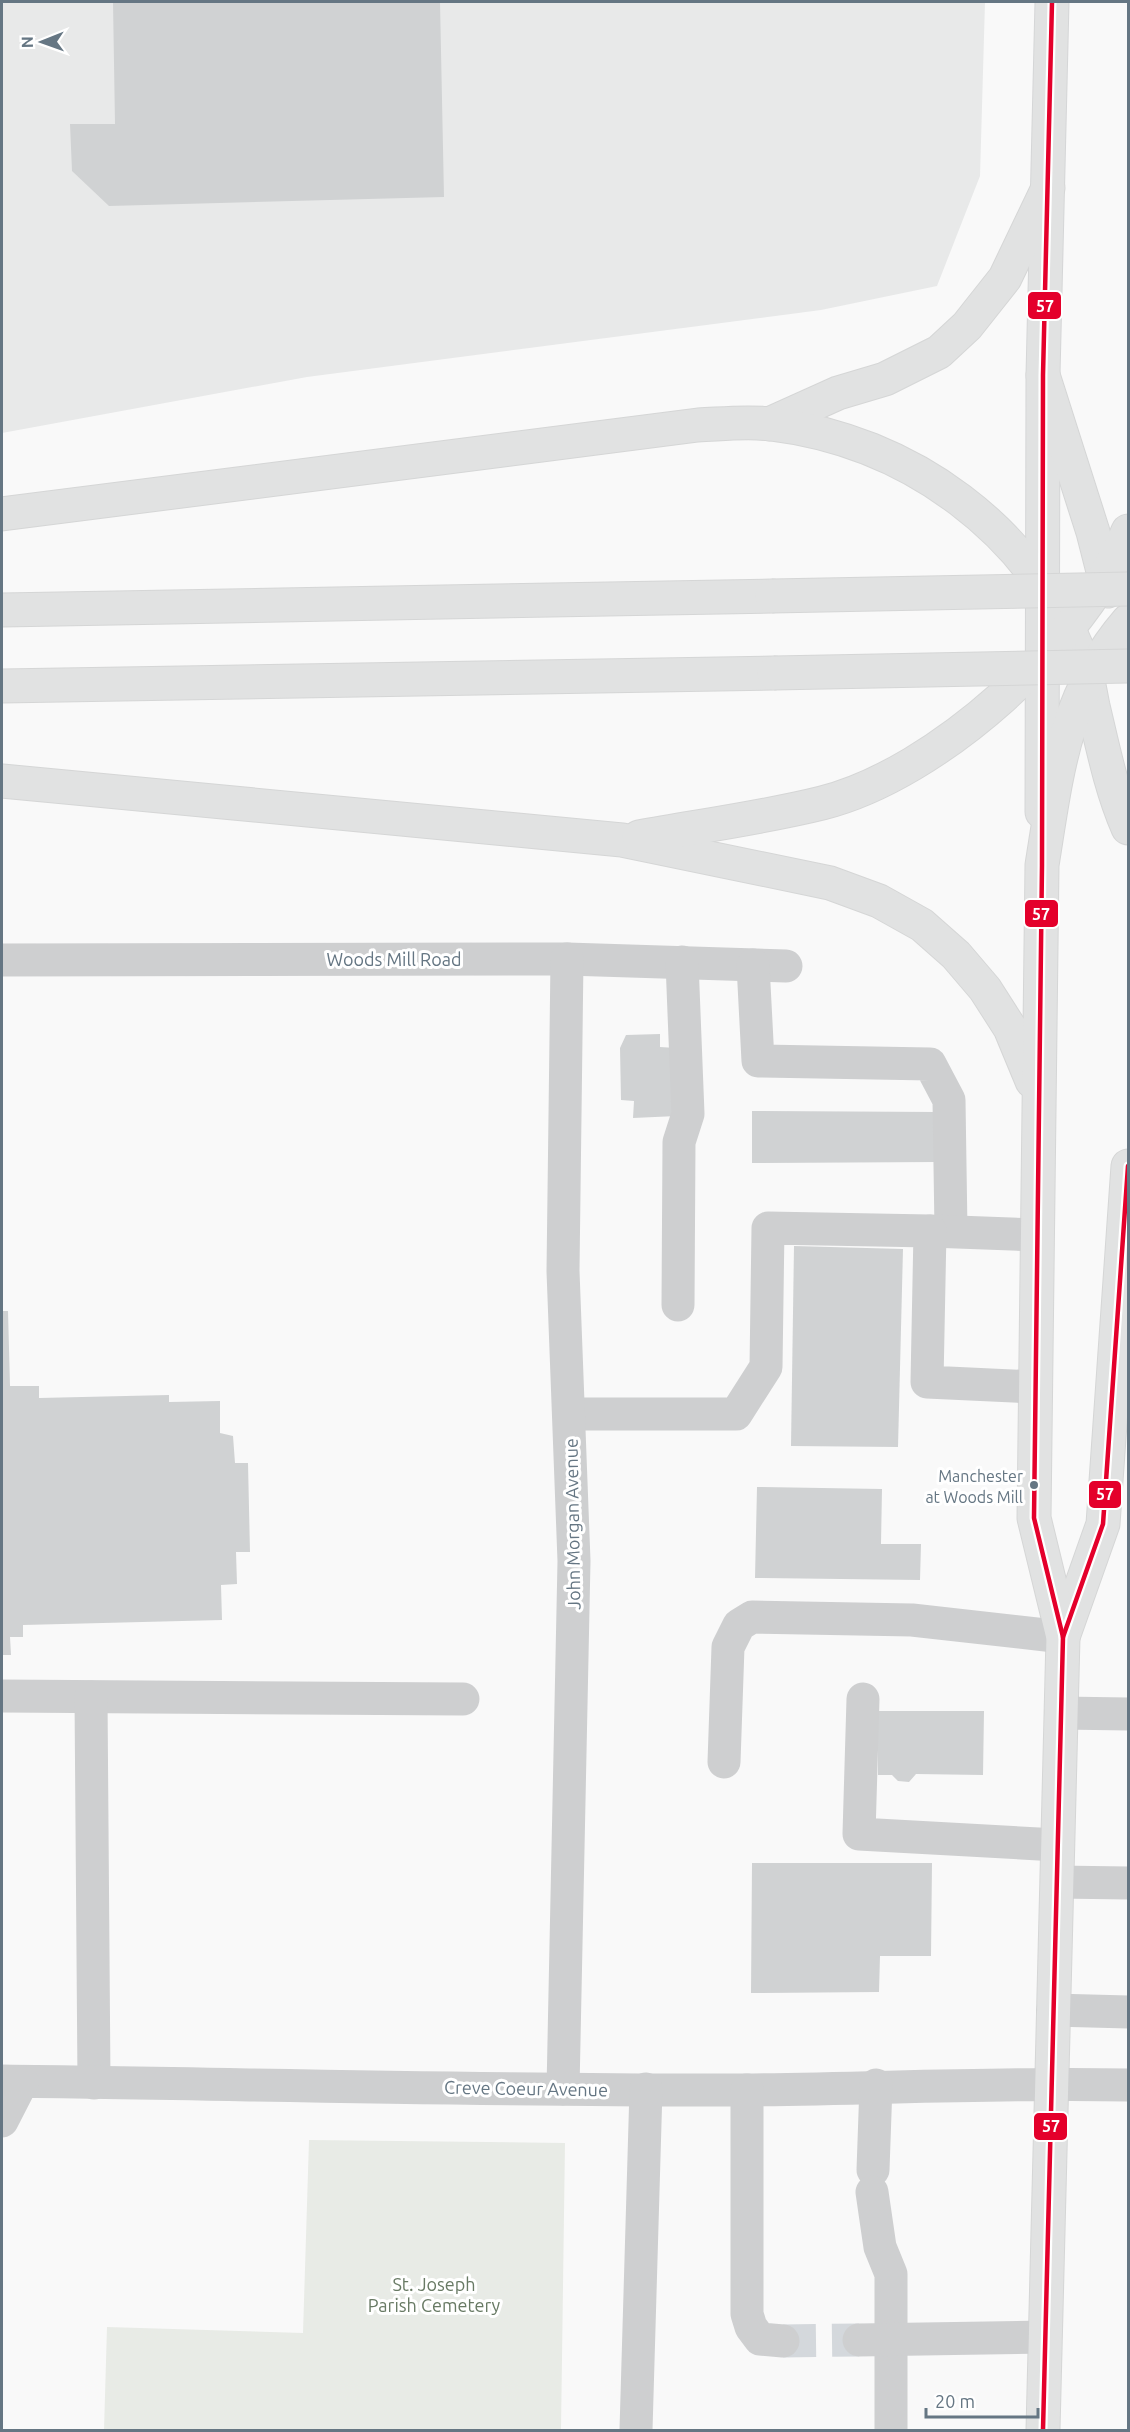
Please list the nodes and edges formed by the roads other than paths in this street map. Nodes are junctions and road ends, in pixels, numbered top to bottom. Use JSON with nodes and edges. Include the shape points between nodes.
{"nodes":[{"id":1,"x":1052,"y":2,"type":"edge"},
{"id":2,"x":1048,"y":188,"type":"junction"},
{"id":3,"x":1043,"y":375,"type":"junction"},
{"id":4,"x":769,"y":424,"type":"junction"},
{"id":5,"x":2,"y":514,"type":"edge"},
{"id":6,"x":1128,"y":531,"type":"edge"},
{"id":7,"x":1116,"y":583,"type":"edge"},
{"id":8,"x":1042,"y":588,"type":"junction"},
{"id":9,"x":2,"y":610,"type":"edge"},
{"id":10,"x":1068,"y":630,"type":"junction"},
{"id":11,"x":1127,"y":630,"type":"edge"},
{"id":12,"x":1042,"y":658,"type":"junction"},
{"id":13,"x":1128,"y":666,"type":"edge"},
{"id":14,"x":1088,"y":682,"type":"junction"},
{"id":15,"x":2,"y":686,"type":"edge"},
{"id":16,"x":2,"y":781,"type":"edge"},
{"id":17,"x":1128,"y":828,"type":"edge"},
{"id":18,"x":622,"y":840,"type":"junction"},
{"id":19,"x":1042,"y":865,"type":"junction"},
{"id":20,"x":567,"y":958,"type":"junction"},
{"id":21,"x":2,"y":960,"type":"edge"},
{"id":22,"x":682,"y":962,"type":"junction"},
{"id":23,"x":753,"y":965,"type":"junction"},
{"id":24,"x":786,"y":966,"type":"dead end"},
{"id":25,"x":1038,"y":1094,"type":"junction"},
{"id":26,"x":1128,"y":1166,"type":"edge"},
{"id":27,"x":940,"y":1231,"type":"junction"},
{"id":28,"x":1036,"y":1235,"type":"junction"},
{"id":29,"x":1125,"y":1274,"type":"edge"},
{"id":30,"x":678,"y":1305,"type":"dead end"},
{"id":31,"x":1035,"y":1387,"type":"junction"},
{"id":32,"x":1119,"y":1410,"type":"edge"},
{"id":33,"x":570,"y":1414,"type":"junction"},
{"id":34,"x":1063,"y":1637,"type":"junction"},
{"id":35,"x":2,"y":1696,"type":"edge"},
{"id":36,"x":91,"y":1697,"type":"junction"},
{"id":37,"x":463,"y":1699,"type":"dead end"},
{"id":38,"x":862,"y":1699,"type":"dead end"},
{"id":39,"x":1061,"y":1713,"type":"junction"},
{"id":40,"x":1128,"y":1714,"type":"edge"},
{"id":41,"x":724,"y":1762,"type":"dead end"},
{"id":42,"x":1058,"y":1845,"type":"junction"},
{"id":43,"x":1057,"y":1882,"type":"junction"},
{"id":44,"x":1128,"y":1884,"type":"edge"},
{"id":45,"x":1053,"y":2010,"type":"junction"},
{"id":46,"x":1128,"y":2012,"type":"edge"},
{"id":47,"x":12,"y":2082,"type":"edge"},
{"id":48,"x":94,"y":2083,"type":"junction"},
{"id":49,"x":1051,"y":2083,"type":"junction"},
{"id":50,"x":876,"y":2085,"type":"junction"},
{"id":51,"x":1128,"y":2085,"type":"edge"},
{"id":52,"x":563,"y":2089,"type":"junction"},
{"id":53,"x":646,"y":2089,"type":"junction"},
{"id":54,"x":747,"y":2090,"type":"junction"},
{"id":55,"x":2,"y":2121,"type":"edge"},
{"id":56,"x":1045,"y":2337,"type":"junction"},
{"id":57,"x":783,"y":2340,"type":"tunnel mouth"},
{"id":58,"x":859,"y":2340,"type":"tunnel mouth"},
{"id":59,"x":892,"y":2340,"type":"junction"},
{"id":60,"x":636,"y":2430,"type":"edge"},
{"id":61,"x":891,"y":2430,"type":"edge"},
{"id":62,"x":1043,"y":2430,"type":"edge"}],
"edges":[{"from":1,"to":2,"type":"main road"},
{"from":2,"to":3,"type":"main road"},
{"from":2,"to":4,"type":"main road","via":[[1005,278],[967,326],[939,352],[885,379],[838,393]]},
{"from":3,"to":7,"type":"main road","via":[[1093,532]]},
{"from":3,"to":8,"type":"main road"},
{"from":4,"to":5,"type":"main road","via":[[698,425]]},
{"from":4,"to":8,"type":"main road","via":[[833,435],[888,455],[935,482],[976,510]]},
{"from":6,"to":7,"type":"main road","via":[[1117,559]]},
{"from":7,"to":9,"type":"main road","bridge":true,"via":[[772,596]]},
{"from":7,"to":10,"type":"main road"},
{"from":7,"to":11,"type":"main road","via":[[1112,606]]},
{"from":8,"to":10,"type":"main road","via":[[1059,609]]},
{"from":8,"to":12,"type":"main road"},
{"from":10,"to":12,"type":"main road"},
{"from":10,"to":14,"type":"main road"},
{"from":11,"to":14,"type":"main road","via":[[1109,645]]},
{"from":12,"to":18,"type":"main road","via":[[983,714],[926,755],[866,788],[823,803]]},
{"from":12,"to":19,"type":"main road"},
{"from":13,"to":15,"type":"main road","bridge":true},
{"from":14,"to":17,"type":"main road","via":[[1115,798]]},
{"from":14,"to":19,"type":"main road","via":[[1075,705],[1056,775]]},
{"from":16,"to":18,"type":"main road"},
{"from":18,"to":25,"type":"main road","via":[[830,883],[879,901],[922,925],[956,955],[985,989],[1010,1028]]},
{"from":19,"to":25,"type":"main road"},
{"from":20,"to":21,"type":"street","name":"Woods Mill Road"},
{"from":20,"to":22,"type":"street","name":"Woods Mill Road"},
{"from":20,"to":33,"type":"street","name":"John Morgan Avenue","via":[[563,1271]]},
{"from":22,"to":23,"type":"street","name":"Woods Mill Road"},
{"from":22,"to":30,"type":"street","via":[[688,1114],[679,1142]]},
{"from":23,"to":24,"type":"street","name":"Woods Mill Road"},
{"from":23,"to":27,"type":"street","via":[[758,1061],[930,1064],[949,1100]]},
{"from":25,"to":28,"type":"main road"},
{"from":26,"to":29,"type":"main road"},
{"from":27,"to":28,"type":"street"},
{"from":27,"to":31,"type":"street","via":[[927,1382]]},
{"from":27,"to":33,"type":"street","via":[[768,1228],[766,1367],[735,1414]]},
{"from":28,"to":31,"type":"main road"},
{"from":29,"to":32,"type":"main road"},
{"from":31,"to":34,"type":"main road","via":[[1034,1518]]},
{"from":32,"to":34,"type":"main road","via":[[1103,1524]]},
{"from":33,"to":52,"type":"street","name":"John Morgan Avenue","via":[[574,1561]]},
{"from":34,"to":39,"type":"main road"},
{"from":34,"to":41,"type":"street","via":[[912,1620],[752,1617],[739,1625],[728,1647]]},
{"from":35,"to":36,"type":"street"},
{"from":36,"to":37,"type":"street"},
{"from":36,"to":48,"type":"street"},
{"from":38,"to":42,"type":"street","via":[[859,1834]]},
{"from":39,"to":40,"type":"street"},
{"from":39,"to":42,"type":"main road"},
{"from":42,"to":43,"type":"main road"},
{"from":43,"to":44,"type":"street"},
{"from":43,"to":45,"type":"main road"},
{"from":45,"to":46,"type":"street"},
{"from":45,"to":49,"type":"main road"},
{"from":47,"to":48,"type":"street","name":"Creve Coeur Avenue"},
{"from":47,"to":55,"type":"street"},
{"from":48,"to":52,"type":"street","name":"Creve Coeur Avenue"},
{"from":49,"to":50,"type":"street","name":"Creve Coeur Avenue"},
{"from":49,"to":51,"type":"street","name":"Creve Coeur Avenue"},
{"from":49,"to":56,"type":"main road"},
{"from":50,"to":54,"type":"street","name":"Creve Coeur Avenue"},
{"from":50,"to":59,"type":"street","via":[[873,2181],[880,2247],[891,2274]]},
{"from":52,"to":53,"type":"street","name":"Creve Coeur Avenue"},
{"from":53,"to":54,"type":"street","name":"Creve Coeur Avenue"},
{"from":53,"to":60,"type":"street"},
{"from":54,"to":57,"type":"street","via":[[747,2314],[760,2339]]},
{"from":56,"to":59,"type":"street"},
{"from":56,"to":62,"type":"main road"},
{"from":58,"to":59,"type":"street"},
{"from":59,"to":61,"type":"street"}]}
